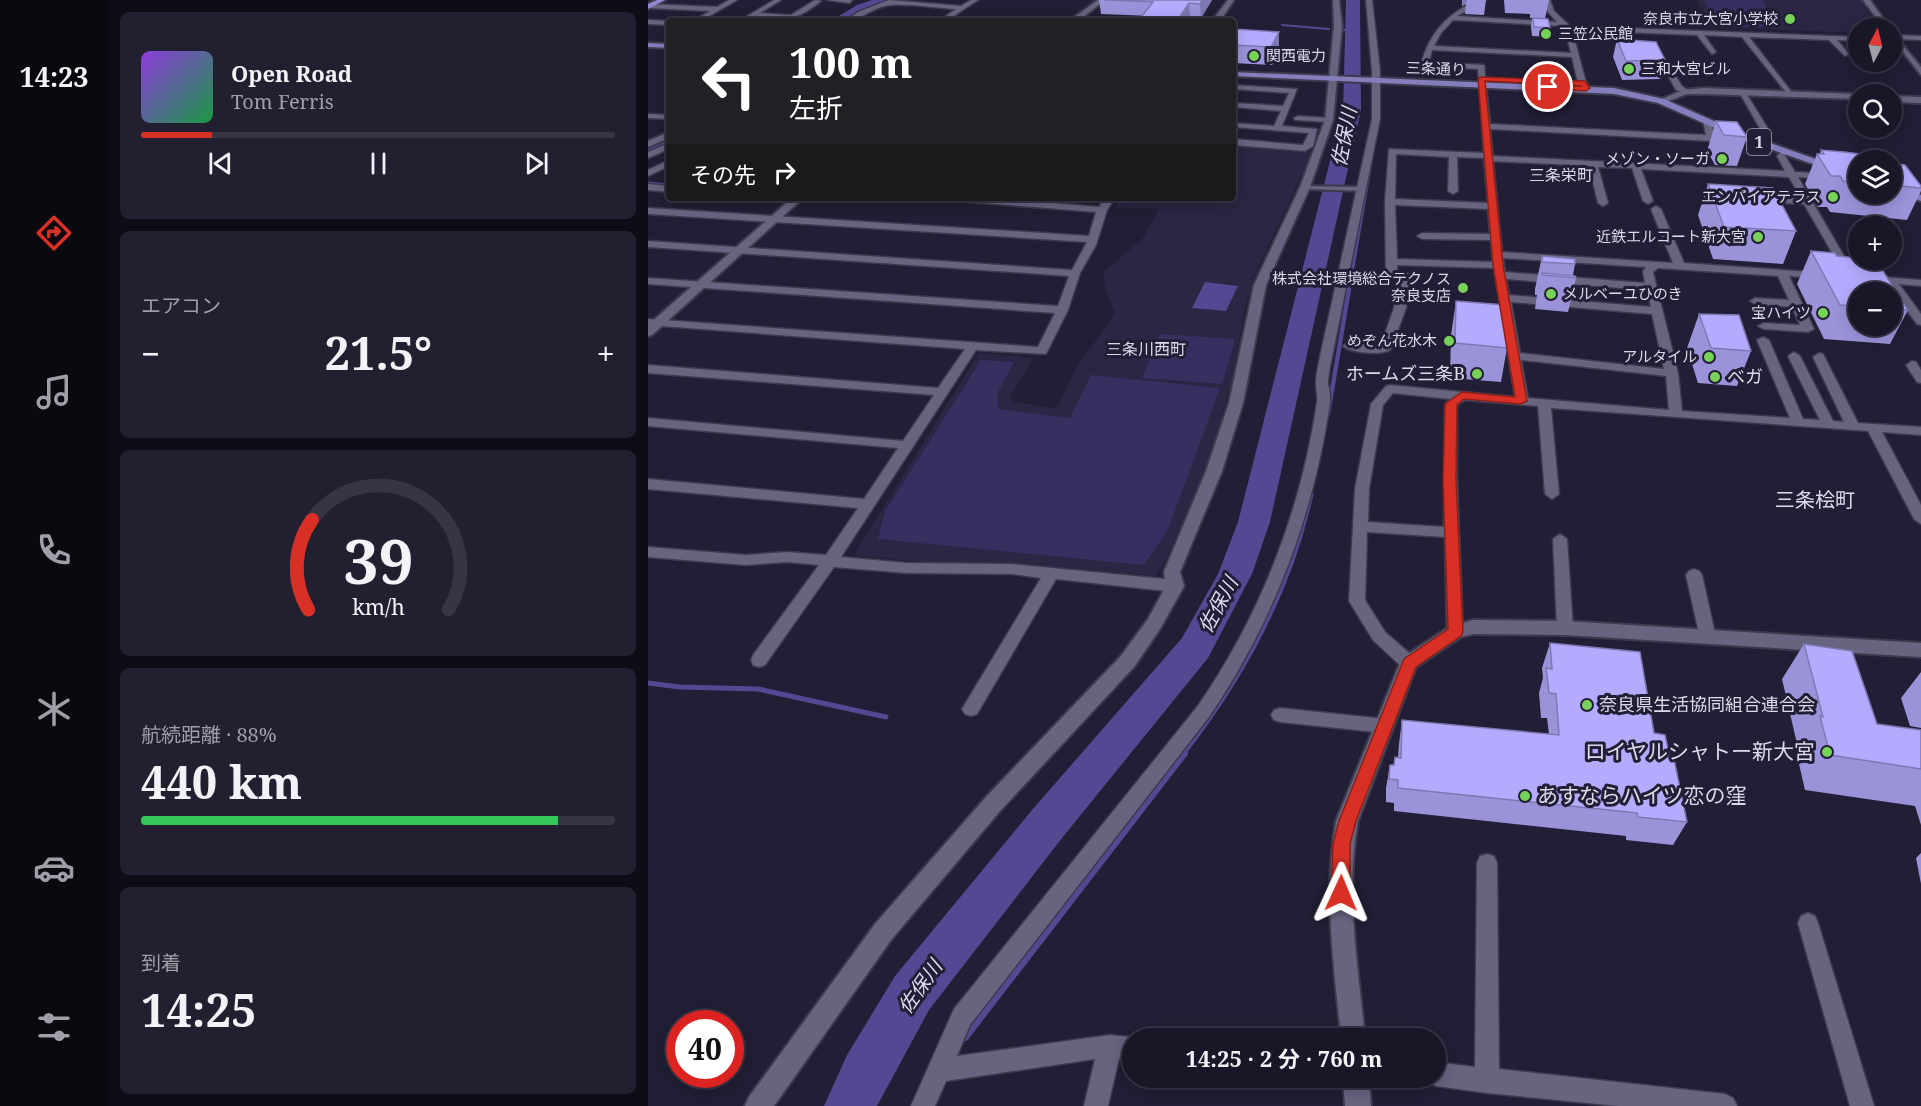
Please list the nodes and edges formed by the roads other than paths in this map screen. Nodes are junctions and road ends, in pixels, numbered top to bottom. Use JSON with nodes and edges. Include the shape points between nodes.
{"nodes":[{"id":1,"x":662,"y":0,"type":"edge"},
{"id":2,"x":734,"y":0,"type":"edge"},
{"id":3,"x":778,"y":0,"type":"edge"},
{"id":4,"x":801,"y":0,"type":"edge"},
{"id":5,"x":820,"y":0,"type":"edge"},
{"id":6,"x":830,"y":0,"type":"edge"},
{"id":7,"x":895,"y":0,"type":"edge"},
{"id":8,"x":975,"y":0,"type":"edge"},
{"id":9,"x":1102,"y":0,"type":"edge"},
{"id":10,"x":1231,"y":0,"type":"edge"},
{"id":11,"x":1336,"y":0,"type":"edge"},
{"id":12,"x":1369,"y":0,"type":"edge"},
{"id":13,"x":1483,"y":0,"type":"edge"},
{"id":14,"x":1547,"y":0,"type":"edge"},
{"id":15,"x":1866,"y":0,"type":"edge"},
{"id":16,"x":849,"y":1,"type":"edge"},
{"id":17,"x":884,"y":3,"type":"junction"},
{"id":18,"x":649,"y":4,"type":"edge"},
{"id":19,"x":964,"y":8,"type":"junction"},
{"id":20,"x":717,"y":9,"type":"junction"},
{"id":21,"x":752,"y":15,"type":"junction"},
{"id":22,"x":701,"y":18,"type":"edge"},
{"id":23,"x":747,"y":18,"type":"edge"},
{"id":24,"x":855,"y":18,"type":"edge"},
{"id":25,"x":947,"y":18,"type":"edge"},
{"id":26,"x":1077,"y":18,"type":"edge"},
{"id":27,"x":1218,"y":18,"type":"edge"},
{"id":28,"x":1449,"y":18,"type":"junction"},
{"id":29,"x":1880,"y":18,"type":"edge"},
{"id":30,"x":648,"y":22,"type":"edge"},
{"id":31,"x":666,"y":23,"type":"edge"},
{"id":32,"x":1566,"y":26,"type":"junction"},
{"id":33,"x":1644,"y":31,"type":"junction"},
{"id":34,"x":1699,"y":33,"type":"junction"},
{"id":35,"x":1744,"y":35,"type":"junction"},
{"id":36,"x":1831,"y":38,"type":"junction"},
{"id":37,"x":1902,"y":38,"type":"edge"},
{"id":38,"x":1921,"y":38,"type":"edge"},
{"id":39,"x":1848,"y":39,"type":"edge"},
{"id":40,"x":648,"y":48,"type":"edge"},
{"id":41,"x":1430,"y":48,"type":"junction"},
{"id":42,"x":666,"y":49,"type":"edge"},
{"id":43,"x":1902,"y":49,"type":"edge"},
{"id":44,"x":1712,"y":52,"type":"dead end"},
{"id":45,"x":1845,"y":54,"type":"dead end"},
{"id":46,"x":1575,"y":55,"type":"junction"},
{"id":47,"x":1236,"y":69,"type":"edge"},
{"id":48,"x":1921,"y":73,"type":"edge"},
{"id":49,"x":1236,"y":74,"type":"edge"},
{"id":50,"x":1335,"y":76,"type":"junction"},
{"id":51,"x":1373,"y":78,"type":"junction"},
{"id":52,"x":1482,"y":82,"type":"junction"},
{"id":53,"x":1585,"y":86,"type":"junction"},
{"id":54,"x":1236,"y":87,"type":"edge"},
{"id":55,"x":1686,"y":92,"type":"junction"},
{"id":56,"x":1741,"y":92,"type":"junction"},
{"id":57,"x":1789,"y":94,"type":"junction"},
{"id":58,"x":1671,"y":97,"type":"junction"},
{"id":59,"x":1848,"y":97,"type":"edge"},
{"id":60,"x":1902,"y":99,"type":"edge"},
{"id":61,"x":1921,"y":100,"type":"edge"},
{"id":62,"x":1661,"y":102,"type":"junction"},
{"id":63,"x":1236,"y":105,"type":"edge"},
{"id":64,"x":1286,"y":109,"type":"junction"},
{"id":65,"x":648,"y":116,"type":"edge"},
{"id":66,"x":666,"y":117,"type":"edge"},
{"id":67,"x":1298,"y":118,"type":"dead end"},
{"id":68,"x":1329,"y":120,"type":"junction"},
{"id":69,"x":1707,"y":121,"type":"junction"},
{"id":70,"x":1236,"y":125,"type":"edge"},
{"id":71,"x":1486,"y":126,"type":"junction"},
{"id":72,"x":1277,"y":128,"type":"junction"},
{"id":73,"x":666,"y":136,"type":"edge"},
{"id":74,"x":1765,"y":138,"type":"junction"},
{"id":75,"x":1236,"y":142,"type":"edge"},
{"id":76,"x":648,"y":144,"type":"edge"},
{"id":77,"x":666,"y":147,"type":"edge"},
{"id":78,"x":1784,"y":152,"type":"junction"},
{"id":79,"x":1453,"y":154,"type":"junction"},
{"id":80,"x":648,"y":155,"type":"edge"},
{"id":81,"x":1488,"y":157,"type":"junction"},
{"id":82,"x":666,"y":164,"type":"edge"},
{"id":83,"x":1593,"y":164,"type":"junction"},
{"id":84,"x":1636,"y":166,"type":"junction"},
{"id":85,"x":1848,"y":167,"type":"edge"},
{"id":86,"x":648,"y":173,"type":"edge"},
{"id":87,"x":1848,"y":174,"type":"edge"},
{"id":88,"x":1792,"y":175,"type":"junction"},
{"id":89,"x":1848,"y":178,"type":"edge"},
{"id":90,"x":1902,"y":182,"type":"edge"},
{"id":91,"x":1907,"y":182,"type":"edge"},
{"id":92,"x":1902,"y":184,"type":"edge"},
{"id":93,"x":648,"y":187,"type":"edge"},
{"id":94,"x":1308,"y":187,"type":"junction"},
{"id":95,"x":666,"y":189,"type":"edge"},
{"id":96,"x":1358,"y":189,"type":"junction"},
{"id":97,"x":1453,"y":191,"type":"dead end"},
{"id":98,"x":1902,"y":191,"type":"edge"},
{"id":99,"x":1921,"y":191,"type":"edge"},
{"id":100,"x":1921,"y":198,"type":"edge"},
{"id":101,"x":1764,"y":199,"type":"edge"},
{"id":102,"x":795,"y":201,"type":"edge"},
{"id":103,"x":994,"y":201,"type":"edge"},
{"id":104,"x":1108,"y":201,"type":"edge"},
{"id":105,"x":1648,"y":201,"type":"dead end"},
{"id":106,"x":1807,"y":201,"type":"junction"},
{"id":107,"x":1390,"y":202,"type":"junction"},
{"id":108,"x":1603,"y":203,"type":"dead end"},
{"id":109,"x":1493,"y":206,"type":"junction"},
{"id":110,"x":1656,"y":209,"type":"dead end"},
{"id":111,"x":1102,"y":210,"type":"junction"},
{"id":112,"x":648,"y":211,"type":"edge"},
{"id":113,"x":774,"y":219,"type":"junction"},
{"id":114,"x":1422,"y":236,"type":"dead end"},
{"id":115,"x":1495,"y":237,"type":"junction"},
{"id":116,"x":1093,"y":239,"type":"junction"},
{"id":117,"x":648,"y":244,"type":"edge"},
{"id":118,"x":739,"y":250,"type":"junction"},
{"id":119,"x":1392,"y":262,"type":"junction"},
{"id":120,"x":1499,"y":265,"type":"junction"},
{"id":121,"x":1655,"y":265,"type":"junction"},
{"id":122,"x":1680,"y":267,"type":"junction"},
{"id":123,"x":1075,"y":273,"type":"junction"},
{"id":124,"x":1782,"y":273,"type":"junction"},
{"id":125,"x":1851,"y":277,"type":"junction"},
{"id":126,"x":1890,"y":280,"type":"junction"},
{"id":127,"x":648,"y":281,"type":"edge"},
{"id":128,"x":1921,"y":283,"type":"edge"},
{"id":129,"x":701,"y":285,"type":"junction"},
{"id":130,"x":1653,"y":287,"type":"junction"},
{"id":131,"x":1505,"y":298,"type":"junction"},
{"id":132,"x":1755,"y":302,"type":"dead end"},
{"id":133,"x":1797,"y":304,"type":"junction"},
{"id":134,"x":1062,"y":310,"type":"junction"},
{"id":135,"x":1658,"y":311,"type":"junction"},
{"id":136,"x":1921,"y":322,"type":"edge"},
{"id":137,"x":653,"y":323,"type":"edge"},
{"id":138,"x":1764,"y":326,"type":"dead end"},
{"id":139,"x":648,"y":332,"type":"edge"},
{"id":140,"x":1763,"y":340,"type":"dead end"},
{"id":141,"x":1349,"y":346,"type":"dead end"},
{"id":142,"x":972,"y":347,"type":"junction"},
{"id":143,"x":1515,"y":356,"type":"junction"},
{"id":144,"x":1794,"y":356,"type":"dead end"},
{"id":145,"x":1819,"y":357,"type":"dead end"},
{"id":146,"x":1912,"y":365,"type":"dead end"},
{"id":147,"x":648,"y":369,"type":"edge"},
{"id":148,"x":1672,"y":373,"type":"junction"},
{"id":149,"x":1921,"y":379,"type":"edge"},
{"id":150,"x":941,"y":392,"type":"junction"},
{"id":151,"x":1462,"y":396,"type":"junction"},
{"id":152,"x":1521,"y":401,"type":"junction"},
{"id":153,"x":1544,"y":403,"type":"junction"},
{"id":154,"x":1676,"y":414,"type":"junction"},
{"id":155,"x":648,"y":422,"type":"edge"},
{"id":156,"x":1798,"y":422,"type":"junction"},
{"id":157,"x":1828,"y":424,"type":"junction"},
{"id":158,"x":1853,"y":426,"type":"junction"},
{"id":159,"x":1873,"y":428,"type":"junction"},
{"id":160,"x":1921,"y":431,"type":"edge"},
{"id":161,"x":906,"y":445,"type":"junction"},
{"id":162,"x":648,"y":484,"type":"edge"},
{"id":163,"x":1552,"y":494,"type":"dead end"},
{"id":164,"x":866,"y":504,"type":"junction"},
{"id":165,"x":1921,"y":519,"type":"edge"},
{"id":166,"x":1361,"y":526,"type":"junction"},
{"id":167,"x":1452,"y":533,"type":"junction"},
{"id":168,"x":1560,"y":539,"type":"dead end"},
{"id":169,"x":648,"y":552,"type":"edge"},
{"id":170,"x":830,"y":561,"type":"junction"},
{"id":171,"x":1052,"y":572,"type":"junction"},
{"id":172,"x":1694,"y":575,"type":"dead end"},
{"id":173,"x":1175,"y":586,"type":"junction"},
{"id":174,"x":1565,"y":628,"type":"junction"},
{"id":175,"x":1455,"y":632,"type":"junction"},
{"id":176,"x":1708,"y":638,"type":"junction"},
{"id":177,"x":1921,"y":650,"type":"edge"},
{"id":178,"x":759,"y":660,"type":"dead end"},
{"id":179,"x":1409,"y":663,"type":"junction"},
{"id":180,"x":971,"y":709,"type":"dead end"},
{"id":181,"x":1280,"y":715,"type":"dead end"},
{"id":182,"x":1385,"y":726,"type":"junction"},
{"id":183,"x":1487,"y":863,"type":"dead end"},
{"id":184,"x":1808,"y":923,"type":"dead end"},
{"id":185,"x":1352,"y":1028,"type":"edge"},
{"id":186,"x":1121,"y":1046,"type":"edge"},
{"id":187,"x":939,"y":1070,"type":"junction"},
{"id":188,"x":1446,"y":1075,"type":"edge"},
{"id":189,"x":1487,"y":1081,"type":"junction"},
{"id":190,"x":1357,"y":1088,"type":"edge"},
{"id":191,"x":758,"y":1106,"type":"edge"},
{"id":192,"x":923,"y":1106,"type":"edge"},
{"id":193,"x":1096,"y":1106,"type":"edge"},
{"id":194,"x":1358,"y":1106,"type":"edge"},
{"id":195,"x":1725,"y":1106,"type":"edge"},
{"id":196,"x":1862,"y":1106,"type":"edge"}],
"edges":[{"from":1,"to":18,"type":"highway"},
{"from":2,"to":20,"type":"street"},
{"from":3,"to":21,"type":"street"},
{"from":4,"to":5,"type":"street"},
{"from":5,"to":21,"type":"street","via":[[792,17]]},
{"from":6,"to":16,"type":"street"},
{"from":7,"to":17,"type":"street"},
{"from":8,"to":19,"type":"street"},
{"from":9,"to":26,"type":"street"},
{"from":10,"to":27,"type":"street"},
{"from":11,"to":50,"type":"street"},
{"from":12,"to":51,"type":"street"},
{"from":13,"to":28,"type":"street"},
{"from":14,"to":32,"type":"street","via":[[1551,12]]},
{"from":15,"to":29,"type":"street"},
{"from":17,"to":19,"type":"street"},
{"from":17,"to":24,"type":"street"},
{"from":18,"to":20,"type":"street"},
{"from":19,"to":25,"type":"street"},
{"from":20,"to":22,"type":"street"},
{"from":21,"to":23,"type":"street"},
{"from":28,"to":32,"type":"street"},
{"from":28,"to":41,"type":"street"},
{"from":30,"to":31,"type":"street"},
{"from":32,"to":33,"type":"street"},
{"from":32,"to":46,"type":"street"},
{"from":33,"to":34,"type":"street"},
{"from":33,"to":55,"type":"street","via":[[1679,88]]},
{"from":34,"to":35,"type":"street"},
{"from":34,"to":44,"type":"street"},
{"from":35,"to":36,"type":"street"},
{"from":35,"to":57,"type":"street"},
{"from":36,"to":39,"type":"street"},
{"from":36,"to":45,"type":"street"},
{"from":37,"to":38,"type":"street"},
{"from":40,"to":42,"type":"main road"},
{"from":41,"to":46,"type":"street"},
{"from":41,"to":52,"type":"street","via":[[1425,64],[1481,67]]},
{"from":43,"to":48,"type":"street"},
{"from":46,"to":53,"type":"street"},
{"from":47,"to":50,"type":"main road","name":"三条通り","number":"1"},
{"from":49,"to":50,"type":"main road","name":"三条通り","number":"1"},
{"from":50,"to":51,"type":"main road","name":"三条通り","number":"1"},
{"from":50,"to":68,"type":"street"},
{"from":51,"to":52,"type":"main road","name":"三条通り","number":"1"},
{"from":51,"to":96,"type":"street","via":[[1376,119]]},
{"from":52,"to":53,"type":"main road","name":"三条通り","number":"1"},
{"from":52,"to":71,"type":"street"},
{"from":53,"to":58,"type":"main road","name":"三条通り","number":"1","via":[[1635,89]]},
{"from":53,"to":62,"type":"main road","name":"三条通り","number":"1"},
{"from":54,"to":64,"type":"street","via":[[1294,91]]},
{"from":55,"to":56,"type":"street"},
{"from":55,"to":58,"type":"street"},
{"from":56,"to":57,"type":"street"},
{"from":56,"to":74,"type":"street","via":[[1766,132]]},
{"from":57,"to":59,"type":"street"},
{"from":58,"to":62,"type":"street"},
{"from":58,"to":74,"type":"main road","number":"1"},
{"from":60,"to":61,"type":"street"},
{"from":62,"to":69,"type":"main road","number":"1"},
{"from":63,"to":64,"type":"street"},
{"from":64,"to":72,"type":"street"},
{"from":65,"to":66,"type":"street"},
{"from":67,"to":68,"type":"street"},
{"from":68,"to":94,"type":"street"},
{"from":69,"to":71,"type":"street","via":[[1711,138]]},
{"from":69,"to":78,"type":"main road","number":"1"},
{"from":70,"to":72,"type":"street"},
{"from":71,"to":81,"type":"street"},
{"from":72,"to":75,"type":"street","via":[[1314,131],[1305,148]]},
{"from":73,"to":76,"type":"street"},
{"from":74,"to":85,"type":"main road","number":"1"},
{"from":77,"to":80,"type":"street"},
{"from":78,"to":87,"type":"main road","number":"1"},
{"from":78,"to":88,"type":"street","via":[[1781,156]]},
{"from":79,"to":81,"type":"street"},
{"from":79,"to":97,"type":"street"},
{"from":79,"to":107,"type":"street","via":[[1392,151]]},
{"from":81,"to":83,"type":"street"},
{"from":81,"to":109,"type":"street"},
{"from":82,"to":86,"type":"street"},
{"from":83,"to":84,"type":"street"},
{"from":83,"to":108,"type":"street"},
{"from":84,"to":88,"type":"street"},
{"from":84,"to":105,"type":"street"},
{"from":88,"to":89,"type":"street"},
{"from":88,"to":106,"type":"street"},
{"from":90,"to":91,"type":"street"},
{"from":92,"to":99,"type":"main road"},
{"from":93,"to":95,"type":"street"},
{"from":94,"to":96,"type":"street"},
{"from":94,"to":173,"type":"street","via":[[1260,285],[1236,403],[1214,471],[1172,572]]},
{"from":96,"to":187,"type":"street","via":[[1307,485],[1284,561],[1215,695],[962,1017]]},
{"from":98,"to":100,"type":"main road"},
{"from":101,"to":106,"type":"street"},
{"from":102,"to":113,"type":"street"},
{"from":103,"to":111,"type":"street"},
{"from":104,"to":111,"type":"street"},
{"from":106,"to":125,"type":"street"},
{"from":107,"to":109,"type":"street"},
{"from":107,"to":119,"type":"street"},
{"from":109,"to":115,"type":"street"},
{"from":110,"to":122,"type":"street"},
{"from":111,"to":116,"type":"street"},
{"from":112,"to":113,"type":"street"},
{"from":113,"to":116,"type":"street"},
{"from":113,"to":118,"type":"street"},
{"from":114,"to":115,"type":"street"},
{"from":115,"to":120,"type":"street"},
{"from":116,"to":123,"type":"street"},
{"from":117,"to":118,"type":"street"},
{"from":118,"to":123,"type":"street"},
{"from":118,"to":129,"type":"street"},
{"from":119,"to":120,"type":"street"},
{"from":119,"to":141,"type":"street","via":[[1391,275],[1405,275],[1400,308],[1385,349]]},
{"from":120,"to":121,"type":"street"},
{"from":120,"to":130,"type":"street"},
{"from":120,"to":131,"type":"street"},
{"from":121,"to":122,"type":"street"},
{"from":121,"to":130,"type":"street","via":[[1648,271]]},
{"from":122,"to":124,"type":"street"},
{"from":123,"to":134,"type":"street"},
{"from":124,"to":125,"type":"street"},
{"from":124,"to":133,"type":"street"},
{"from":125,"to":126,"type":"street"},
{"from":126,"to":128,"type":"street"},
{"from":126,"to":136,"type":"street"},
{"from":127,"to":129,"type":"street"},
{"from":129,"to":134,"type":"street"},
{"from":129,"to":137,"type":"street"},
{"from":130,"to":135,"type":"street"},
{"from":131,"to":135,"type":"street"},
{"from":131,"to":143,"type":"street"},
{"from":132,"to":133,"type":"street"},
{"from":133,"to":138,"type":"street","via":[[1808,329]]},
{"from":134,"to":142,"type":"street","via":[[1042,351]]},
{"from":135,"to":148,"type":"street"},
{"from":137,"to":139,"type":"street"},
{"from":137,"to":142,"type":"street"},
{"from":140,"to":156,"type":"street"},
{"from":142,"to":150,"type":"street"},
{"from":143,"to":148,"type":"street"},
{"from":143,"to":152,"type":"street"},
{"from":144,"to":157,"type":"street"},
{"from":145,"to":158,"type":"street"},
{"from":146,"to":149,"type":"street"},
{"from":147,"to":150,"type":"street"},
{"from":148,"to":154,"type":"street"},
{"from":150,"to":161,"type":"street"},
{"from":151,"to":152,"type":"street"},
{"from":151,"to":166,"type":"street","via":[[1390,389],[1377,404],[1362,489]]},
{"from":151,"to":167,"type":"street","via":[[1451,404]]},
{"from":152,"to":153,"type":"street"},
{"from":153,"to":154,"type":"street"},
{"from":153,"to":163,"type":"street"},
{"from":154,"to":156,"type":"street"},
{"from":155,"to":161,"type":"street"},
{"from":156,"to":157,"type":"street"},
{"from":157,"to":158,"type":"street"},
{"from":158,"to":159,"type":"street"},
{"from":159,"to":160,"type":"street"},
{"from":159,"to":165,"type":"street"},
{"from":161,"to":164,"type":"street"},
{"from":162,"to":164,"type":"street"},
{"from":164,"to":170,"type":"street"},
{"from":166,"to":167,"type":"street"},
{"from":166,"to":179,"type":"street","via":[[1357,601],[1379,636]]},
{"from":167,"to":175,"type":"street"},
{"from":168,"to":174,"type":"street"},
{"from":169,"to":170,"type":"street","via":[[746,561],[780,556]]},
{"from":170,"to":171,"type":"street","via":[[907,568]]},
{"from":170,"to":178,"type":"street"},
{"from":171,"to":173,"type":"street"},
{"from":171,"to":180,"type":"street"},
{"from":172,"to":176,"type":"street"},
{"from":173,"to":191,"type":"street","via":[[1127,662],[993,804],[883,932]]},
{"from":174,"to":175,"type":"street","via":[[1473,627]]},
{"from":174,"to":176,"type":"street"},
{"from":175,"to":179,"type":"street"},
{"from":176,"to":177,"type":"street"},
{"from":179,"to":182,"type":"street"},
{"from":181,"to":182,"type":"street"},
{"from":182,"to":185,"type":"street","via":[[1341,844]]},
{"from":183,"to":189,"type":"street"},
{"from":184,"to":196,"type":"street"},
{"from":186,"to":187,"type":"street"},
{"from":186,"to":193,"type":"street"},
{"from":187,"to":192,"type":"street"},
{"from":188,"to":189,"type":"street"},
{"from":189,"to":195,"type":"street"},
{"from":190,"to":194,"type":"street"}]}
